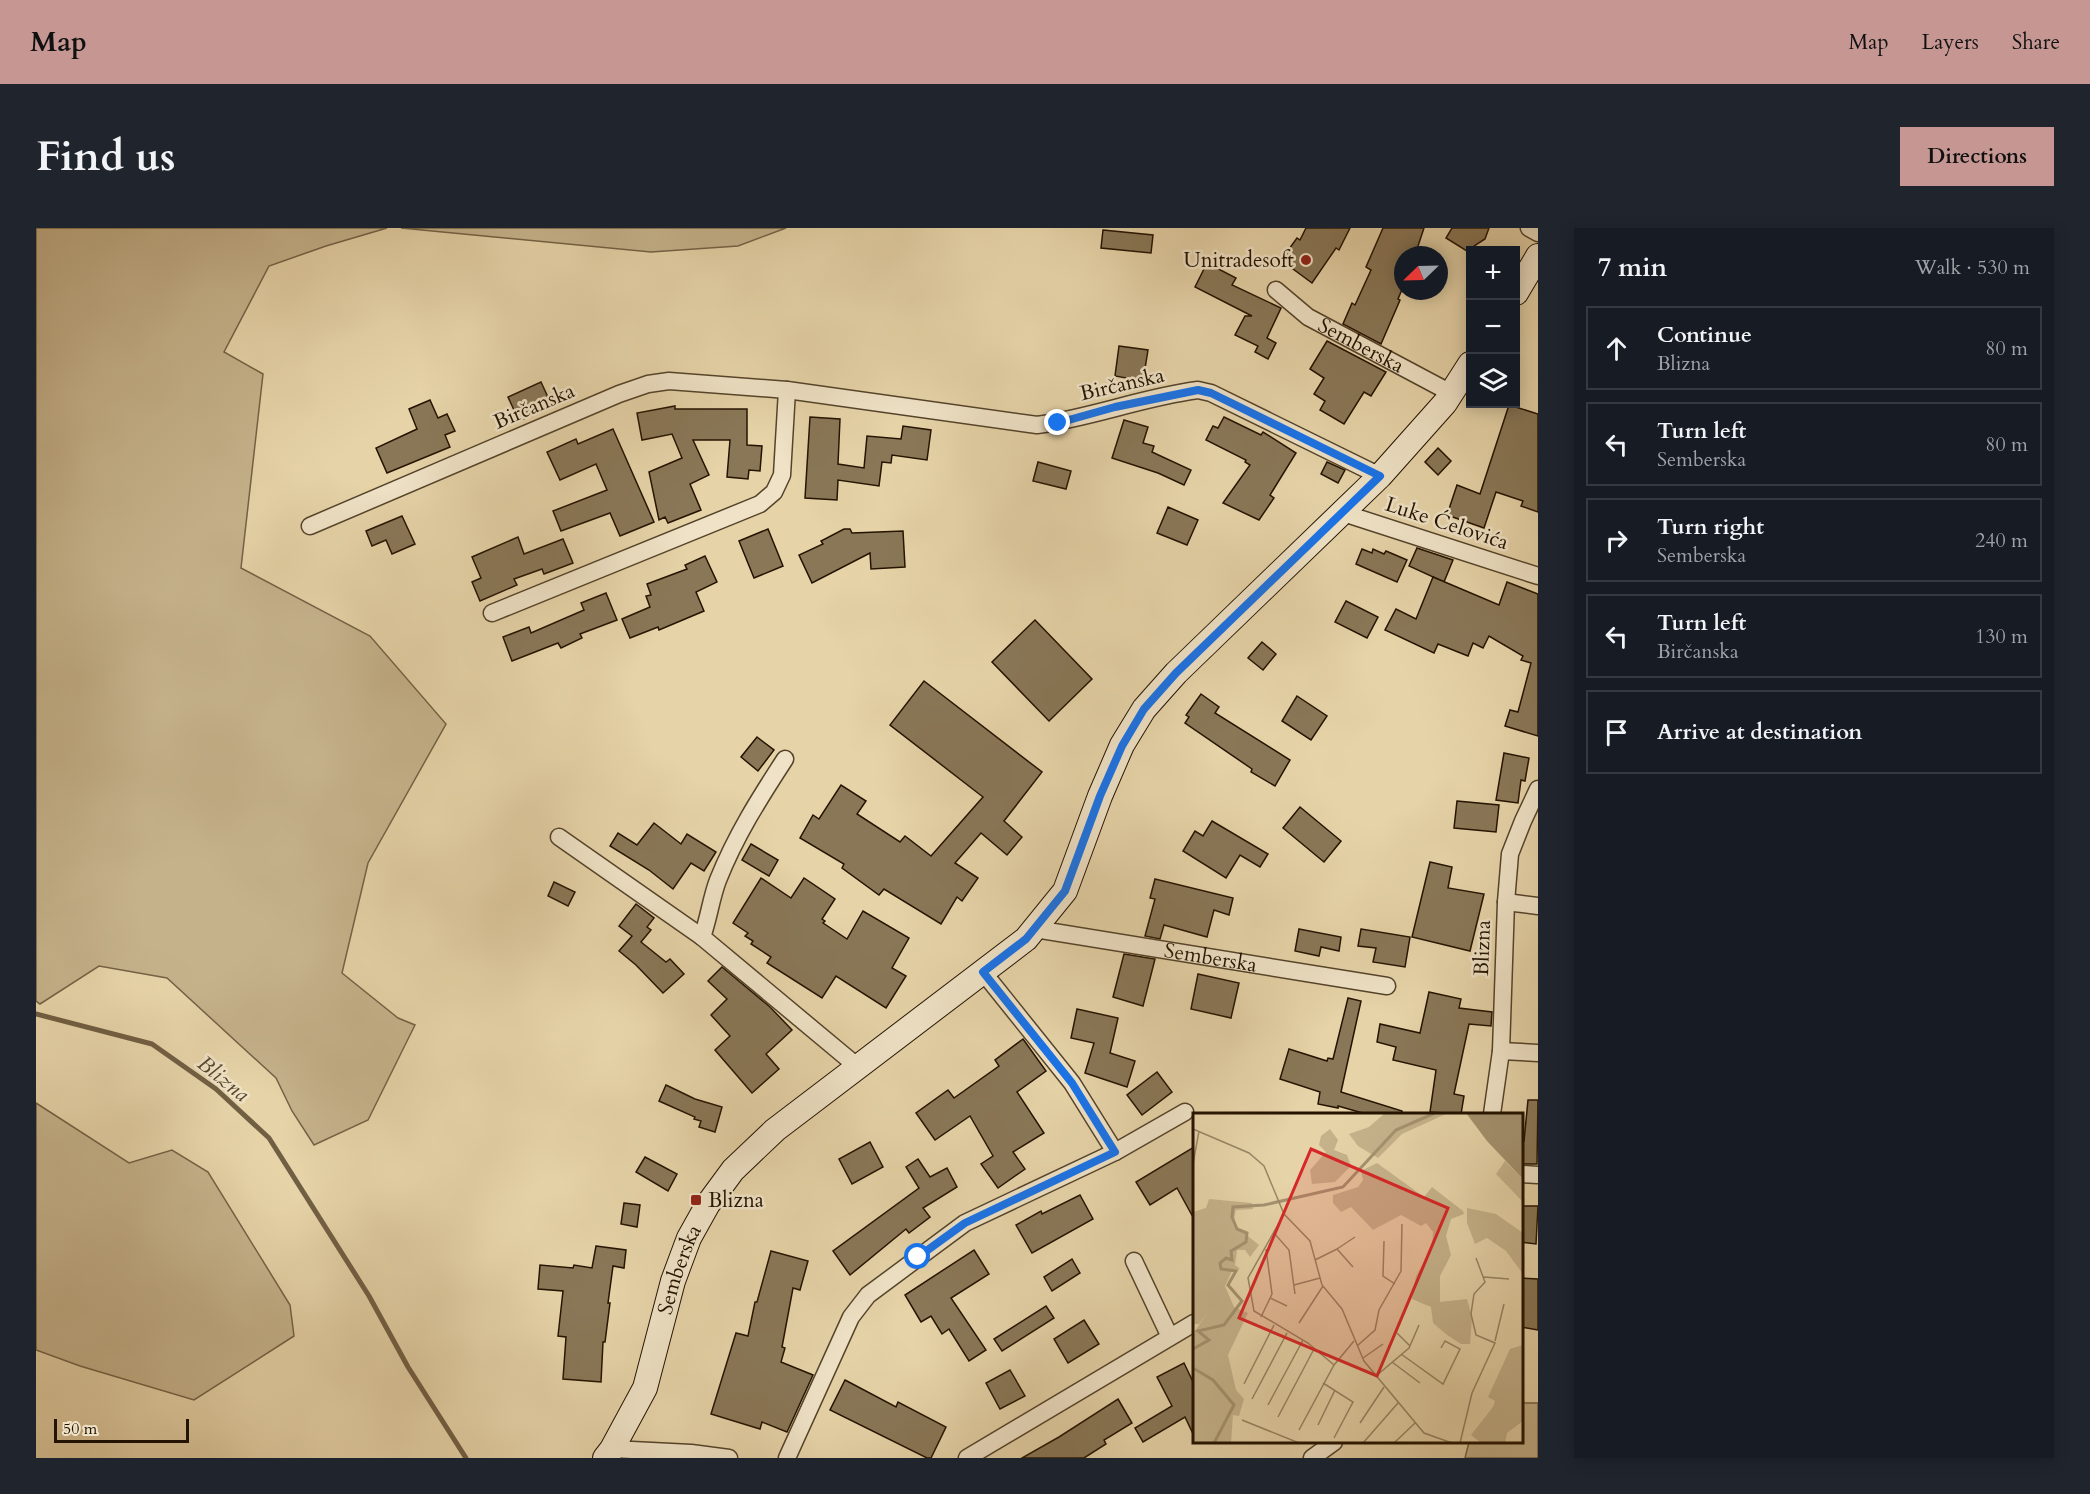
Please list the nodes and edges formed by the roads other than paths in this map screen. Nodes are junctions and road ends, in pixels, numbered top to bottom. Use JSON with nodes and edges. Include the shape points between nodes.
{"nodes":[{"id":1,"x":1528,"y":228,"type":"edge"},
{"id":2,"x":1538,"y":233,"type":"edge"},
{"id":3,"x":1538,"y":256,"type":"edge"},
{"id":4,"x":1520,"y":285,"type":"edge"},
{"id":5,"x":1275,"y":290,"type":"dead end"},
{"id":6,"x":1466,"y":370,"type":"edge"},
{"id":7,"x":787,"y":390,"type":"junction"},
{"id":8,"x":1451,"y":393,"type":"junction"},
{"id":9,"x":1380,"y":476,"type":"junction"},
{"id":10,"x":1343,"y":513,"type":"junction"},
{"id":11,"x":310,"y":526,"type":"dead end"},
{"id":12,"x":1538,"y":576,"type":"edge"},
{"id":13,"x":492,"y":613,"type":"dead end"},
{"id":14,"x":785,"y":759,"type":"dead end"},
{"id":15,"x":1538,"y":789,"type":"edge"},
{"id":16,"x":559,"y":837,"type":"dead end"},
{"id":17,"x":1506,"y":902,"type":"junction"},
{"id":18,"x":1538,"y":906,"type":"edge"},
{"id":19,"x":1035,"y":929,"type":"junction"},
{"id":20,"x":702,"y":937,"type":"junction"},
{"id":21,"x":983,"y":972,"type":"junction"},
{"id":22,"x":1387,"y":986,"type":"dead end"},
{"id":23,"x":1501,"y":1051,"type":"junction"},
{"id":24,"x":1538,"y":1053,"type":"edge"},
{"id":25,"x":858,"y":1067,"type":"junction"},
{"id":26,"x":1185,"y":1112,"type":"dead end"},
{"id":27,"x":1492,"y":1113,"type":"edge"},
{"id":28,"x":1115,"y":1152,"type":"junction"},
{"id":29,"x":1523,"y":1174,"type":"edge"},
{"id":30,"x":1538,"y":1175,"type":"edge"},
{"id":31,"x":1134,"y":1261,"type":"dead end"},
{"id":32,"x":1193,"y":1324,"type":"edge"},
{"id":33,"x":1170,"y":1337,"type":"junction"},
{"id":34,"x":1333,"y":1443,"type":"edge"},
{"id":35,"x":609,"y":1454,"type":"edge"},
{"id":36,"x":729,"y":1458,"type":"edge"},
{"id":37,"x":787,"y":1458,"type":"edge"},
{"id":38,"x":967,"y":1458,"type":"edge"},
{"id":39,"x":1312,"y":1458,"type":"edge"}],
"edges":[{"from":1,"to":2,"type":"street"},
{"from":3,"to":4,"type":"main road"},
{"from":5,"to":8,"type":"street","name":"Semberska","via":[[1308,317]]},
{"from":6,"to":8,"type":"main road","name":"Semberska"},
{"from":7,"to":9,"type":"street","name":"Birčanska","via":[[1037,426],[1198,390]]},
{"from":7,"to":11,"type":"street","name":"Birčanska","via":[[669,381],[648,384]]},
{"from":7,"to":13,"type":"street","via":[[782,475],[774,492],[760,504]]},
{"from":8,"to":9,"type":"main road","name":"Semberska"},
{"from":9,"to":10,"type":"main road","name":"Semberska"},
{"from":10,"to":12,"type":"street","name":"Luke Ćelovića"},
{"from":10,"to":19,"type":"main road","name":"Semberska","via":[[1176,673],[1144,709],[1104,786],[1065,891]]},
{"from":14,"to":20,"type":"street","via":[[745,820],[717,882]]},
{"from":15,"to":17,"type":"street","name":"Blizna","via":[[1510,854]]},
{"from":16,"to":20,"type":"street"},
{"from":17,"to":18,"type":"street"},
{"from":17,"to":23,"type":"street","name":"Blizna"},
{"from":19,"to":21,"type":"main road","name":"Semberska"},
{"from":19,"to":22,"type":"street","name":"Semberska"},
{"from":20,"to":25,"type":"street"},
{"from":21,"to":25,"type":"main road","name":"Semberska"},
{"from":21,"to":28,"type":"street","via":[[1072,1083]]},
{"from":23,"to":24,"type":"street"},
{"from":23,"to":27,"type":"street","name":"Blizna"},
{"from":25,"to":35,"type":"main road","name":"Semberska","via":[[775,1130],[733,1170],[708,1204],[689,1238],[673,1281],[645,1388]]},
{"from":26,"to":28,"type":"street"},
{"from":28,"to":37,"type":"street","via":[[965,1223],[868,1295],[851,1317]]},
{"from":29,"to":30,"type":"street"},
{"from":31,"to":33,"type":"street"},
{"from":32,"to":33,"type":"street"},
{"from":33,"to":38,"type":"street"},
{"from":34,"to":39,"type":"street"},
{"from":35,"to":36,"type":"street"}]}
